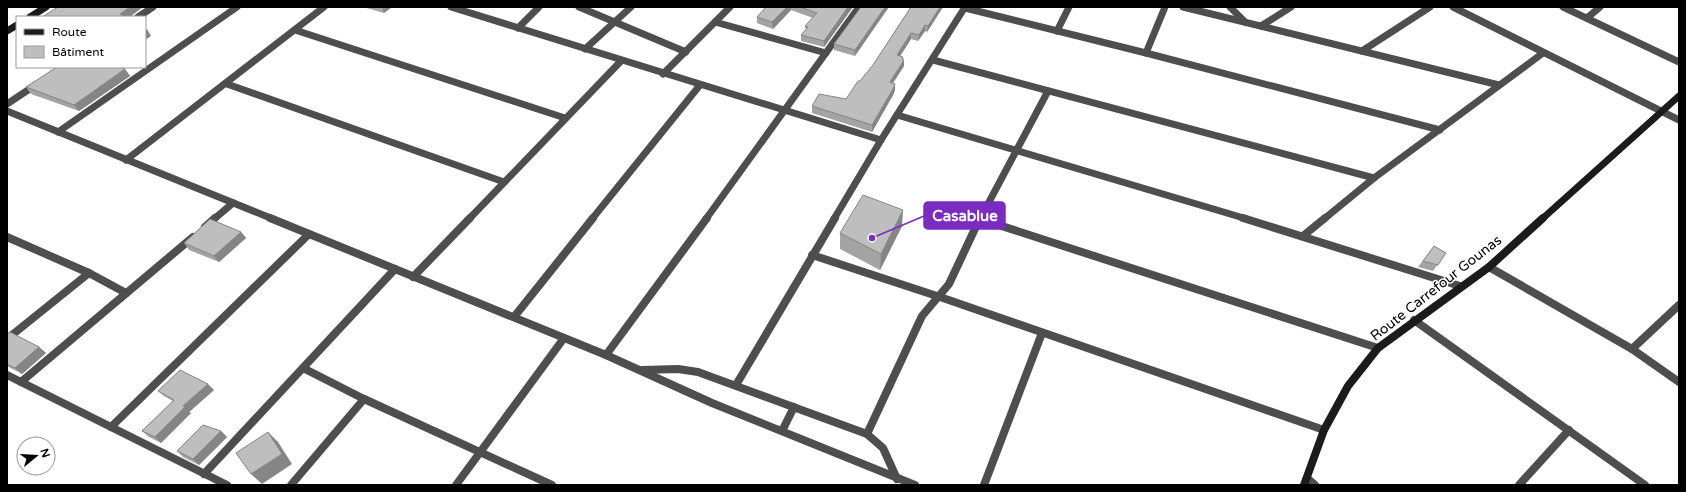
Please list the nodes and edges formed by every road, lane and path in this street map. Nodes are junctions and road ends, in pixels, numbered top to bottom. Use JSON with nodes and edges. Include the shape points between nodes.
{"nodes":[{"id":1,"x":46,"y":7,"type":"edge"},
{"id":2,"x":153,"y":7,"type":"edge"},
{"id":3,"x":237,"y":7,"type":"edge"},
{"id":4,"x":324,"y":7,"type":"edge"},
{"id":5,"x":451,"y":7,"type":"edge"},
{"id":6,"x":539,"y":7,"type":"edge"},
{"id":7,"x":579,"y":7,"type":"edge"},
{"id":8,"x":631,"y":7,"type":"edge"},
{"id":9,"x":730,"y":7,"type":"edge"},
{"id":10,"x":859,"y":7,"type":"edge"},
{"id":11,"x":1069,"y":7,"type":"edge"},
{"id":12,"x":1165,"y":7,"type":"edge"},
{"id":13,"x":1183,"y":7,"type":"edge"},
{"id":14,"x":1230,"y":7,"type":"edge"},
{"id":15,"x":1291,"y":7,"type":"edge"},
{"id":16,"x":1430,"y":7,"type":"edge"},
{"id":17,"x":1453,"y":7,"type":"edge"},
{"id":18,"x":1563,"y":7,"type":"edge"},
{"id":19,"x":1600,"y":7,"type":"edge"},
{"id":20,"x":965,"y":8,"type":"edge"},
{"id":21,"x":32,"y":16,"type":"edge"},
{"id":22,"x":140,"y":16,"type":"edge"},
{"id":23,"x":1587,"y":18,"type":"junction"},
{"id":24,"x":715,"y":22,"type":"junction"},
{"id":25,"x":1244,"y":22,"type":"junction"},
{"id":26,"x":616,"y":23,"type":"junction"},
{"id":27,"x":16,"y":26,"type":"edge"},
{"id":28,"x":1261,"y":26,"type":"junction"},
{"id":29,"x":518,"y":28,"type":"junction"},
{"id":30,"x":295,"y":30,"type":"junction"},
{"id":31,"x":7,"y":31,"type":"edge"},
{"id":32,"x":1057,"y":32,"type":"junction"},
{"id":33,"x":585,"y":49,"type":"junction"},
{"id":34,"x":1362,"y":51,"type":"junction"},
{"id":35,"x":686,"y":52,"type":"junction"},
{"id":36,"x":826,"y":53,"type":"junction"},
{"id":37,"x":1146,"y":53,"type":"junction"},
{"id":38,"x":1543,"y":53,"type":"junction"},
{"id":39,"x":933,"y":60,"type":"junction"},
{"id":40,"x":622,"y":61,"type":"junction"},
{"id":41,"x":1679,"y":62,"type":"edge"},
{"id":42,"x":663,"y":74,"type":"junction"},
{"id":43,"x":44,"y":79,"type":"edge"},
{"id":44,"x":227,"y":84,"type":"junction"},
{"id":45,"x":700,"y":85,"type":"junction"},
{"id":46,"x":1499,"y":85,"type":"junction"},
{"id":47,"x":1048,"y":91,"type":"junction"},
{"id":48,"x":1679,"y":96,"type":"edge"},
{"id":49,"x":7,"y":104,"type":"edge"},
{"id":50,"x":786,"y":110,"type":"junction"},
{"id":51,"x":7,"y":111,"type":"edge"},
{"id":52,"x":1662,"y":112,"type":"junction"},
{"id":53,"x":897,"y":115,"type":"junction"},
{"id":54,"x":565,"y":118,"type":"junction"},
{"id":55,"x":1679,"y":120,"type":"edge"},
{"id":56,"x":1440,"y":130,"type":"junction"},
{"id":57,"x":58,"y":132,"type":"junction"},
{"id":58,"x":881,"y":140,"type":"junction"},
{"id":59,"x":1016,"y":150,"type":"junction"},
{"id":60,"x":126,"y":160,"type":"junction"},
{"id":61,"x":1374,"y":178,"type":"junction"},
{"id":62,"x":504,"y":182,"type":"junction"},
{"id":63,"x":233,"y":203,"type":"junction"},
{"id":64,"x":980,"y":219,"type":"junction"},
{"id":65,"x":309,"y":234,"type":"junction"},
{"id":66,"x":1303,"y":236,"type":"junction"},
{"id":67,"x":9,"y":239,"type":"edge"},
{"id":68,"x":812,"y":255,"type":"junction"},
{"id":69,"x":1489,"y":267,"type":"junction"},
{"id":70,"x":395,"y":269,"type":"junction"},
{"id":71,"x":89,"y":273,"type":"junction"},
{"id":72,"x":413,"y":277,"type":"junction"},
{"id":73,"x":1460,"y":286,"type":"junction"},
{"id":74,"x":126,"y":293,"type":"junction"},
{"id":75,"x":940,"y":297,"type":"junction"},
{"id":76,"x":1679,"y":305,"type":"edge"},
{"id":77,"x":514,"y":317,"type":"junction"},
{"id":78,"x":1414,"y":320,"type":"junction"},
{"id":79,"x":1042,"y":333,"type":"junction"},
{"id":80,"x":564,"y":338,"type":"junction"},
{"id":81,"x":7,"y":339,"type":"edge"},
{"id":82,"x":1378,"y":348,"type":"junction"},
{"id":83,"x":1632,"y":349,"type":"junction"},
{"id":84,"x":606,"y":355,"type":"junction"},
{"id":85,"x":303,"y":368,"type":"junction"},
{"id":86,"x":640,"y":370,"type":"junction"},
{"id":87,"x":7,"y":375,"type":"edge"},
{"id":88,"x":21,"y":382,"type":"junction"},
{"id":89,"x":1679,"y":382,"type":"edge"},
{"id":90,"x":736,"y":385,"type":"junction"},
{"id":91,"x":364,"y":399,"type":"junction"},
{"id":92,"x":794,"y":407,"type":"junction"},
{"id":93,"x":111,"y":427,"type":"junction"},
{"id":94,"x":1324,"y":430,"type":"junction"},
{"id":95,"x":1569,"y":430,"type":"junction"},
{"id":96,"x":782,"y":431,"type":"junction"},
{"id":97,"x":867,"y":434,"type":"junction"},
{"id":98,"x":480,"y":454,"type":"junction"},
{"id":99,"x":204,"y":474,"type":"junction"},
{"id":100,"x":898,"y":479,"type":"junction"},
{"id":101,"x":1306,"y":482,"type":"edge"},
{"id":102,"x":227,"y":485,"type":"edge"},
{"id":103,"x":291,"y":485,"type":"edge"},
{"id":104,"x":456,"y":485,"type":"edge"},
{"id":105,"x":552,"y":485,"type":"edge"},
{"id":106,"x":912,"y":485,"type":"edge"},
{"id":107,"x":984,"y":485,"type":"edge"},
{"id":108,"x":1315,"y":485,"type":"edge"},
{"id":109,"x":1519,"y":485,"type":"edge"},
{"id":110,"x":1645,"y":485,"type":"edge"}],
"edges":[{"from":1,"to":21,"type":"main road"},
{"from":2,"to":22,"type":"street"},
{"from":3,"to":57,"type":"street"},
{"from":4,"to":30,"type":"street"},
{"from":5,"to":29,"type":"street"},
{"from":6,"to":29,"type":"street"},
{"from":7,"to":26,"type":"street"},
{"from":8,"to":26,"type":"street"},
{"from":9,"to":24,"type":"street"},
{"from":10,"to":36,"type":"street"},
{"from":11,"to":32,"type":"street"},
{"from":12,"to":37,"type":"street"},
{"from":13,"to":25,"type":"street"},
{"from":14,"to":25,"type":"street"},
{"from":15,"to":28,"type":"street"},
{"from":16,"to":34,"type":"street"},
{"from":17,"to":38,"type":"street"},
{"from":18,"to":23,"type":"street"},
{"from":19,"to":23,"type":"street"},
{"from":20,"to":32,"type":"street"},
{"from":20,"to":39,"type":"street"},
{"from":23,"to":41,"type":"street"},
{"from":24,"to":35,"type":"street"},
{"from":24,"to":36,"type":"street"},
{"from":25,"to":28,"type":"street"},
{"from":26,"to":33,"type":"street"},
{"from":26,"to":35,"type":"street"},
{"from":27,"to":31,"type":"main road"},
{"from":28,"to":34,"type":"street"},
{"from":29,"to":33,"type":"street"},
{"from":30,"to":44,"type":"street"},
{"from":30,"to":54,"type":"street"},
{"from":32,"to":37,"type":"street"},
{"from":33,"to":40,"type":"street"},
{"from":34,"to":46,"type":"street"},
{"from":35,"to":42,"type":"street"},
{"from":36,"to":50,"type":"street"},
{"from":37,"to":56,"type":"street"},
{"from":38,"to":46,"type":"street"},
{"from":38,"to":52,"type":"street"},
{"from":39,"to":47,"type":"street"},
{"from":39,"to":53,"type":"street"},
{"from":40,"to":42,"type":"street"},
{"from":40,"to":54,"type":"street"},
{"from":42,"to":45,"type":"street"},
{"from":43,"to":49,"type":"street"},
{"from":44,"to":60,"type":"street"},
{"from":44,"to":62,"type":"street"},
{"from":45,"to":50,"type":"street"},
{"from":45,"to":77,"type":"street"},
{"from":46,"to":56,"type":"street"},
{"from":47,"to":59,"type":"street"},
{"from":47,"to":61,"type":"street"},
{"from":48,"to":52,"type":"main road","name":"Route Carrefour Gounas"},
{"from":50,"to":58,"type":"street"},
{"from":50,"to":84,"type":"street"},
{"from":51,"to":57,"type":"street"},
{"from":52,"to":55,"type":"street"},
{"from":52,"to":69,"type":"main road","name":"Route Carrefour Gounas"},
{"from":53,"to":58,"type":"street"},
{"from":53,"to":59,"type":"street"},
{"from":54,"to":62,"type":"street"},
{"from":56,"to":61,"type":"street"},
{"from":57,"to":60,"type":"street"},
{"from":58,"to":68,"type":"street"},
{"from":59,"to":64,"type":"street"},
{"from":59,"to":66,"type":"street"},
{"from":60,"to":63,"type":"street"},
{"from":61,"to":66,"type":"street"},
{"from":62,"to":72,"type":"street"},
{"from":63,"to":65,"type":"street"},
{"from":63,"to":74,"type":"street"},
{"from":64,"to":75,"type":"street","via":[[956,271]]},
{"from":64,"to":82,"type":"street"},
{"from":65,"to":70,"type":"street"},
{"from":65,"to":93,"type":"street"},
{"from":66,"to":73,"type":"street"},
{"from":67,"to":71,"type":"street"},
{"from":68,"to":75,"type":"street"},
{"from":68,"to":90,"type":"street"},
{"from":69,"to":73,"type":"main road","name":"Route Carrefour Gounas"},
{"from":69,"to":83,"type":"street"},
{"from":70,"to":72,"type":"street"},
{"from":70,"to":85,"type":"street"},
{"from":71,"to":74,"type":"street"},
{"from":71,"to":81,"type":"street"},
{"from":72,"to":77,"type":"street"},
{"from":73,"to":78,"type":"main road","name":"Route Carrefour Gounas"},
{"from":74,"to":88,"type":"street"},
{"from":75,"to":79,"type":"street"},
{"from":75,"to":97,"type":"street","via":[[922,316]]},
{"from":76,"to":83,"type":"street"},
{"from":77,"to":80,"type":"street"},
{"from":78,"to":82,"type":"main road","name":"Route Carrefour Gounas"},
{"from":78,"to":95,"type":"street"},
{"from":79,"to":94,"type":"street"},
{"from":79,"to":107,"type":"street"},
{"from":80,"to":84,"type":"street"},
{"from":80,"to":98,"type":"street"},
{"from":82,"to":94,"type":"main road","name":"Route Carrefour Gounas","via":[[1348,386]]},
{"from":83,"to":89,"type":"street"},
{"from":84,"to":86,"type":"street"},
{"from":85,"to":91,"type":"street"},
{"from":85,"to":99,"type":"street"},
{"from":86,"to":90,"type":"street","via":[[690,370]]},
{"from":86,"to":96,"type":"street"},
{"from":87,"to":88,"type":"street"},
{"from":88,"to":93,"type":"street"},
{"from":90,"to":92,"type":"street"},
{"from":91,"to":98,"type":"street"},
{"from":91,"to":103,"type":"street"},
{"from":92,"to":96,"type":"street"},
{"from":92,"to":97,"type":"street"},
{"from":93,"to":99,"type":"street"},
{"from":94,"to":101,"type":"main road","name":"Route Carrefour Gounas"},
{"from":95,"to":109,"type":"street"},
{"from":95,"to":110,"type":"street"},
{"from":96,"to":100,"type":"street"},
{"from":97,"to":100,"type":"street","via":[[881,444],[888,454]]},
{"from":98,"to":104,"type":"street"},
{"from":98,"to":105,"type":"street"},
{"from":99,"to":102,"type":"street"},
{"from":100,"to":106,"type":"street"},
{"from":101,"to":108,"type":"street"}]}
